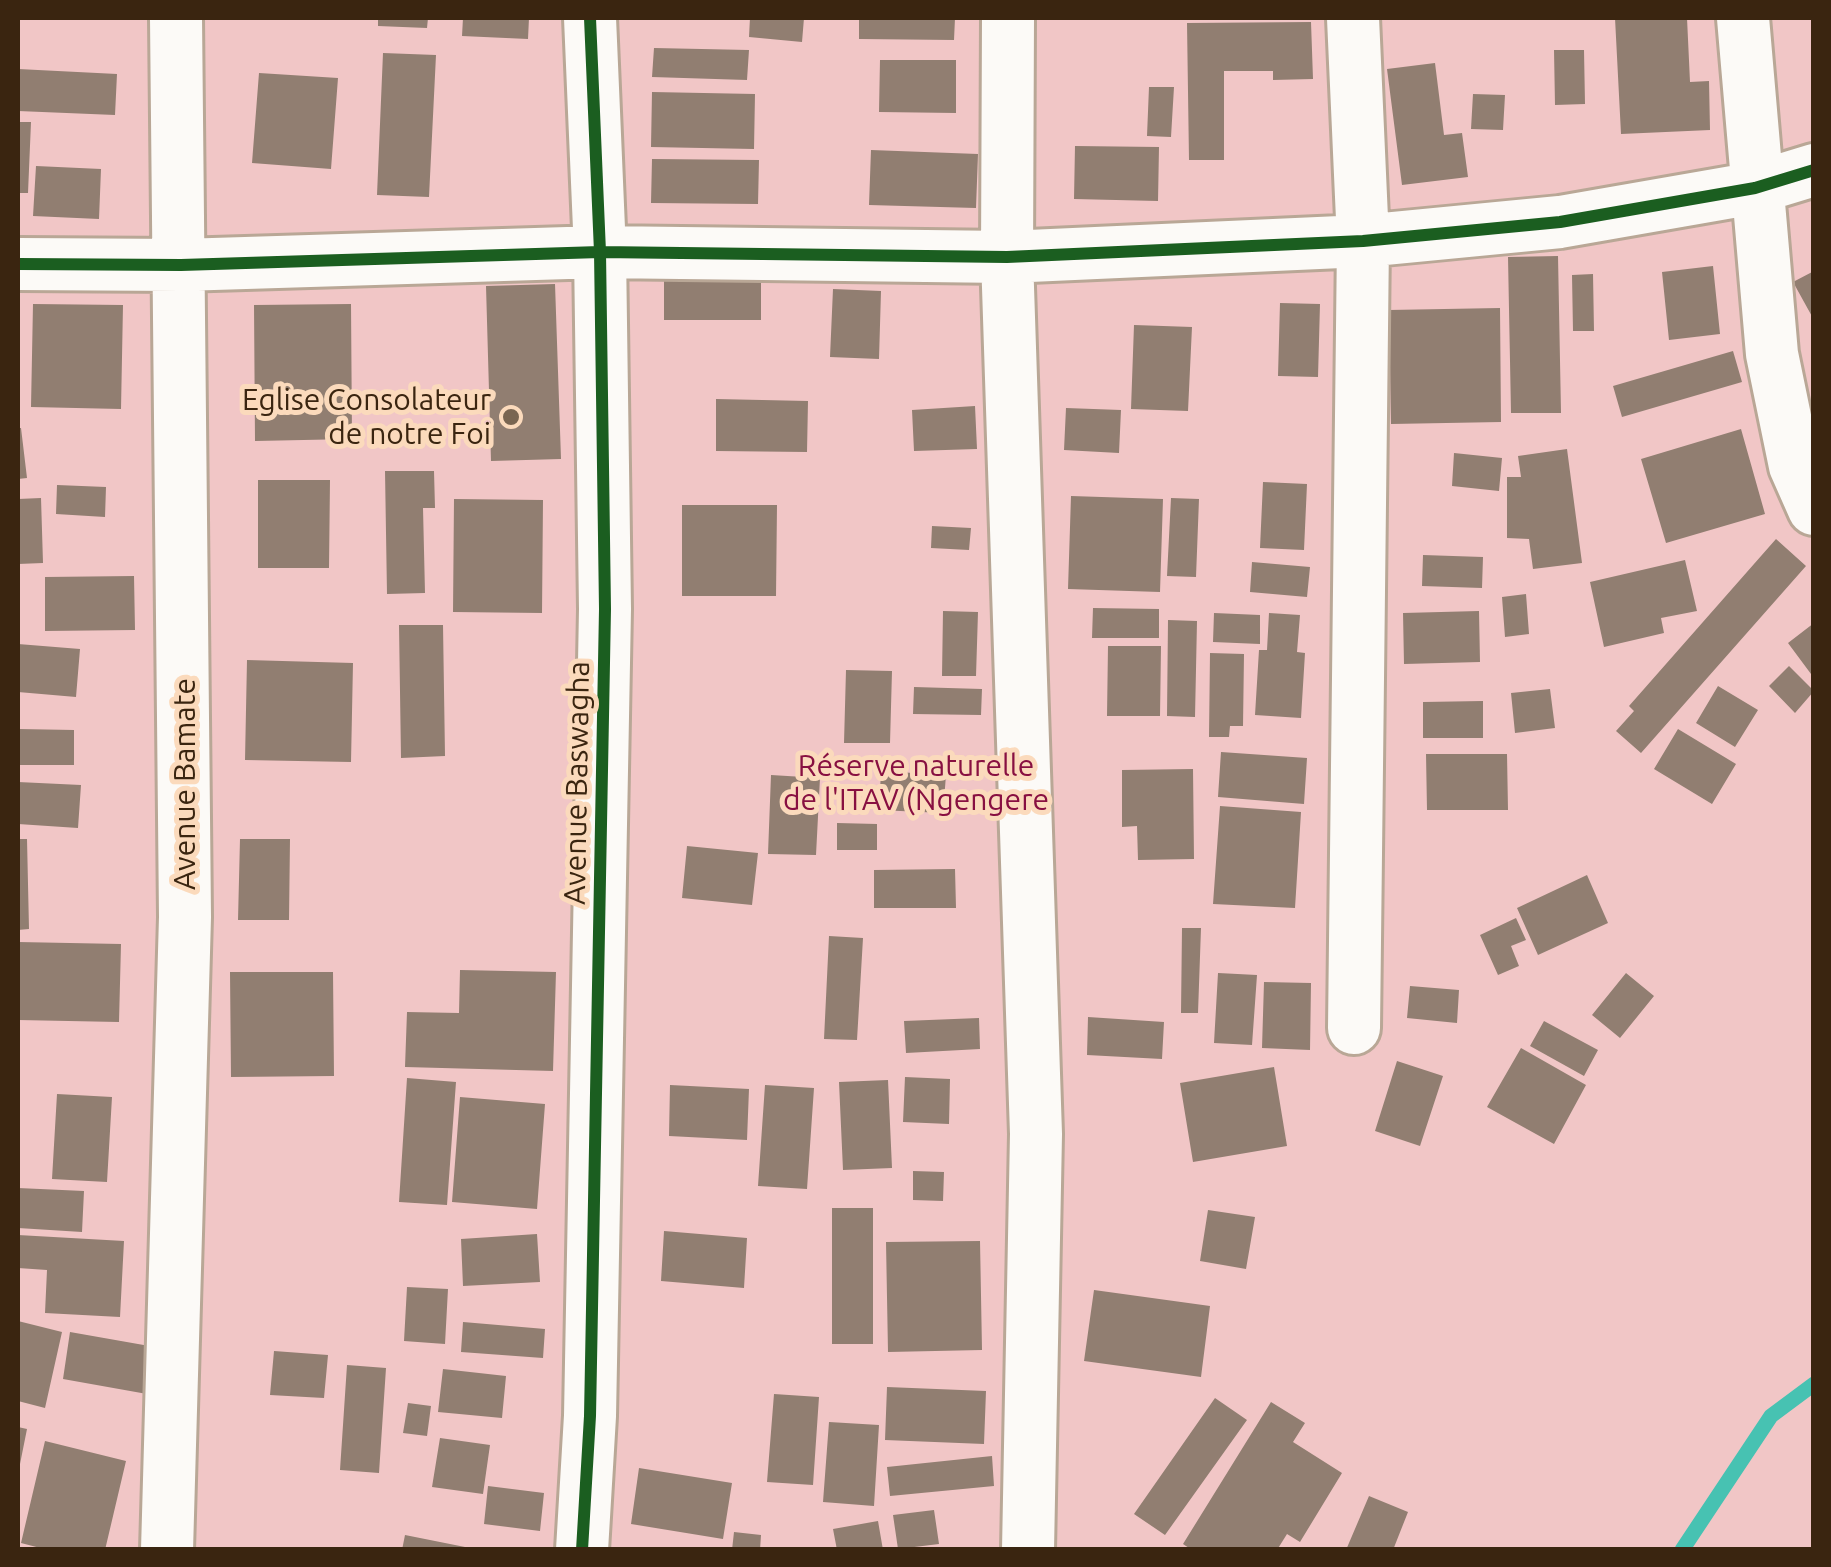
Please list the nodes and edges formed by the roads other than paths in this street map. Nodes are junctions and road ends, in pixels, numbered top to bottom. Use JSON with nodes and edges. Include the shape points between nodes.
{"nodes":[{"id":1,"x":176,"y":18,"type":"edge"},
{"id":2,"x":590,"y":18,"type":"edge"},
{"id":3,"x":1008,"y":18,"type":"edge"},
{"id":4,"x":1354,"y":18,"type":"edge"},
{"id":5,"x":1743,"y":18,"type":"edge"},
{"id":6,"x":1814,"y":170,"type":"edge"},
{"id":7,"x":1755,"y":188,"type":"junction"},
{"id":8,"x":1363,"y":241,"type":"junction"},
{"id":9,"x":600,"y":252,"type":"junction"},
{"id":10,"x":1006,"y":258,"type":"junction"},
{"id":11,"x":18,"y":264,"type":"edge"},
{"id":12,"x":181,"y":265,"type":"junction"},
{"id":13,"x":1814,"y":509,"type":"edge"},
{"id":14,"x":1354,"y":1028,"type":"dead end"},
{"id":15,"x":167,"y":1550,"type":"edge"},
{"id":16,"x":582,"y":1550,"type":"edge"},
{"id":17,"x":1028,"y":1550,"type":"edge"}],
"edges":[{"from":1,"to":12,"type":"street","name":"Avenue Bamate"},
{"from":2,"to":9,"type":"street","name":"Avenue Baswagha"},
{"from":3,"to":10,"type":"street"},
{"from":4,"to":8,"type":"street"},
{"from":5,"to":7,"type":"street"},
{"from":6,"to":7,"type":"street"},
{"from":7,"to":8,"type":"street","via":[[1560,222]]},
{"from":7,"to":13,"type":"street","via":[[1772,354],[1795,466]]},
{"from":8,"to":10,"type":"street"},
{"from":8,"to":14,"type":"street"},
{"from":9,"to":10,"type":"street"},
{"from":9,"to":12,"type":"street"},
{"from":9,"to":16,"type":"street","name":"Avenue Baswagha","via":[[605,628]]},
{"from":10,"to":17,"type":"street","via":[[1036,1134]]},
{"from":11,"to":12,"type":"street"},
{"from":12,"to":15,"type":"street","name":"Avenue Bamate","via":[[186,918]]}]}
